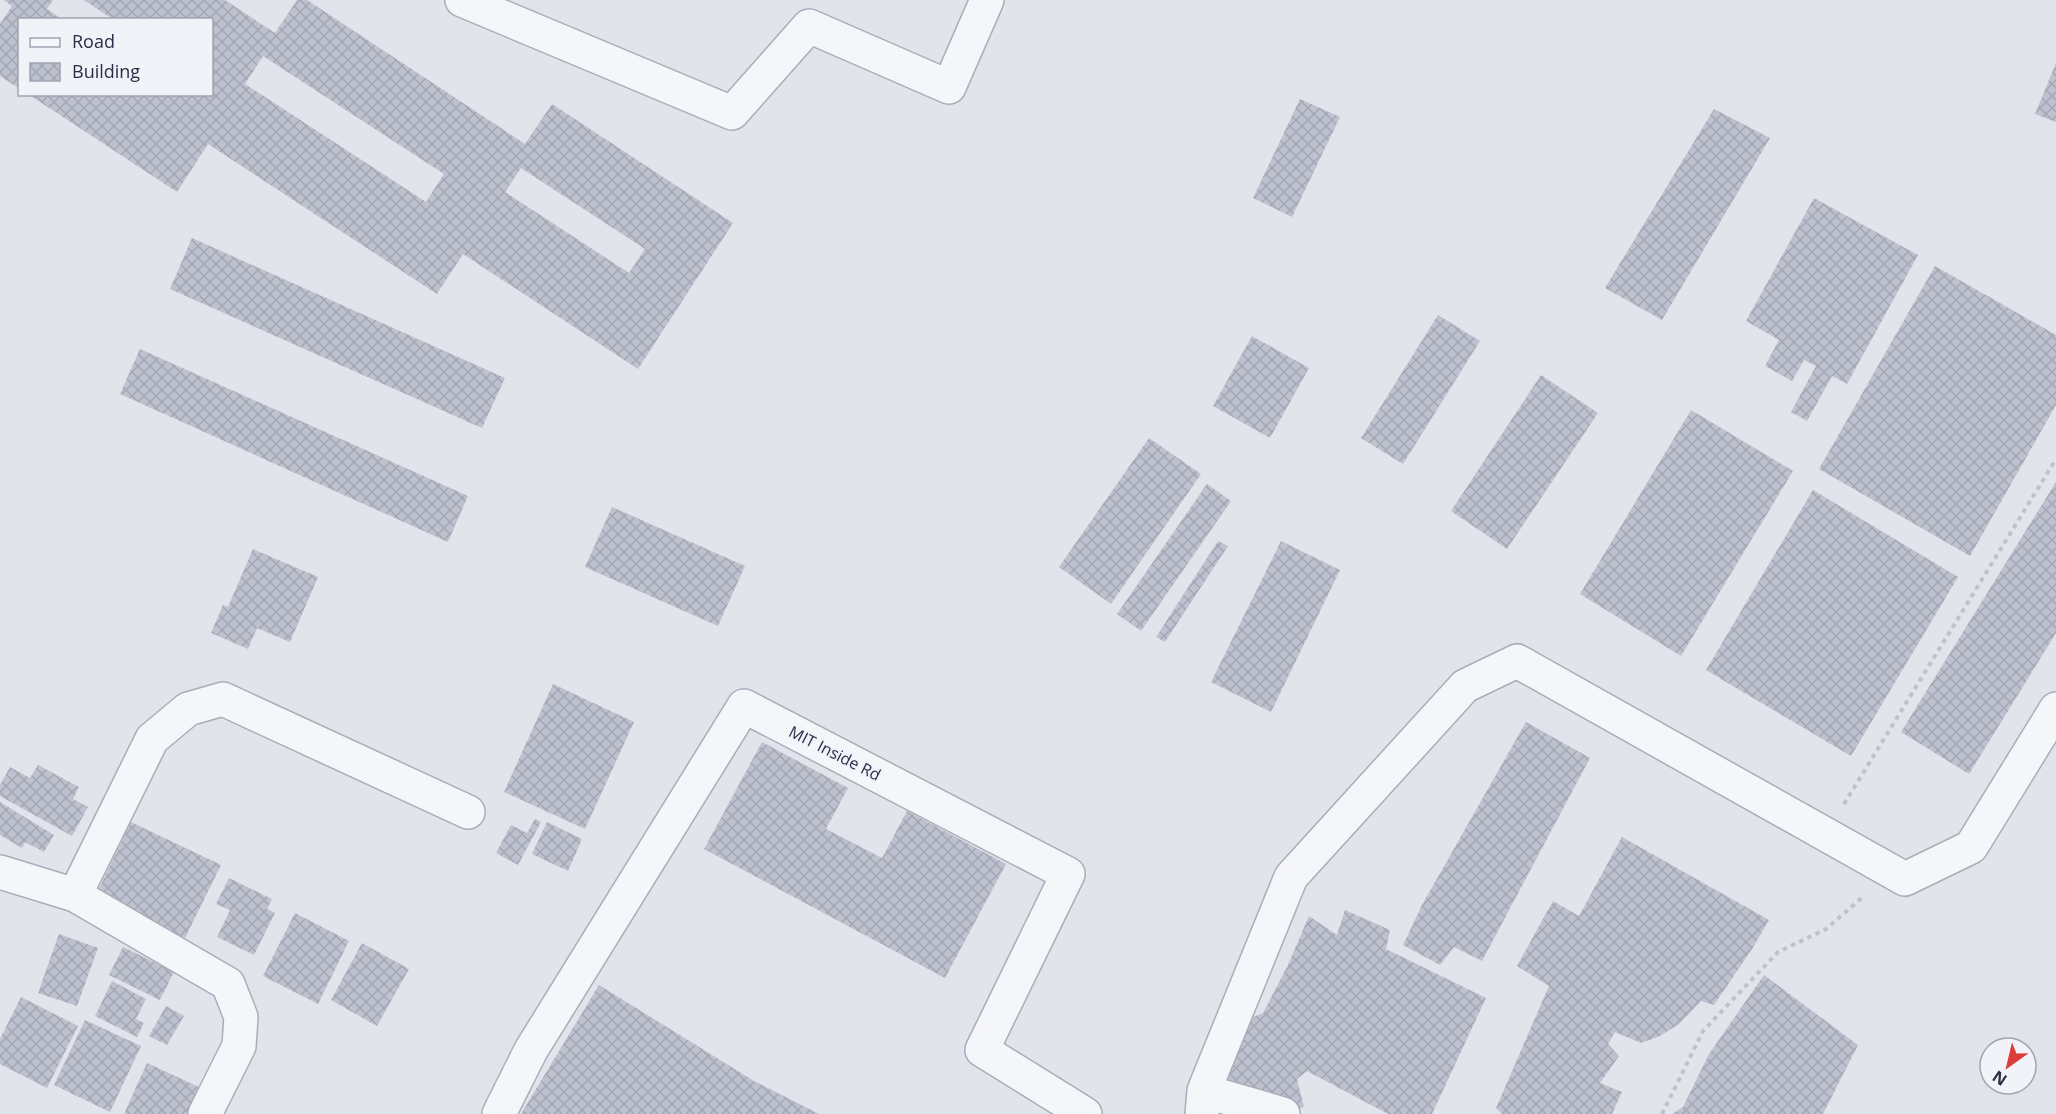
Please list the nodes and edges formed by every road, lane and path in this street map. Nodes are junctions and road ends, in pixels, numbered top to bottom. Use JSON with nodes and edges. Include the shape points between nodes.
{"nodes":[{"id":1,"x":462,"y":0,"type":"edge"},
{"id":2,"x":987,"y":0,"type":"edge"},
{"id":3,"x":2056,"y":459,"type":"edge"},
{"id":4,"x":2056,"y":709,"type":"edge"},
{"id":5,"x":468,"y":812,"type":"dead end"},
{"id":6,"x":1825,"y":835,"type":"junction"},
{"id":7,"x":0,"y":872,"type":"edge"},
{"id":8,"x":1892,"y":873,"type":"junction"},
{"id":9,"x":75,"y":895,"type":"junction"},
{"id":10,"x":1203,"y":1103,"type":"edge"},
{"id":11,"x":205,"y":1114,"type":"edge"},
{"id":12,"x":499,"y":1114,"type":"edge"},
{"id":13,"x":1085,"y":1114,"type":"edge"},
{"id":14,"x":1283,"y":1114,"type":"edge"},
{"id":15,"x":1662,"y":1114,"type":"edge"}],
"edges":[{"from":1,"to":2,"type":"street","via":[[732,113],[809,26],[949,87]]},
{"from":3,"to":6,"type":"path"},
{"from":4,"to":8,"type":"street","via":[[1971,847],[1905,879]]},
{"from":5,"to":9,"type":"street","via":[[223,699],[188,709],[152,738]]},
{"from":6,"to":8,"type":"street"},
{"from":6,"to":10,"type":"street","via":[[1517,661],[1465,686],[1291,877]]},
{"from":7,"to":9,"type":"street"},
{"from":8,"to":15,"type":"path","via":[[1826,929],[1778,952],[1703,1030]]},
{"from":9,"to":11,"type":"street","via":[[228,984],[241,1017],[238,1046]]},
{"from":10,"to":14,"type":"street"},
{"from":12,"to":13,"type":"street","name":"MIT Inside Rd","via":[[537,1040],[744,706],[1068,874],[982,1050]]}]}
